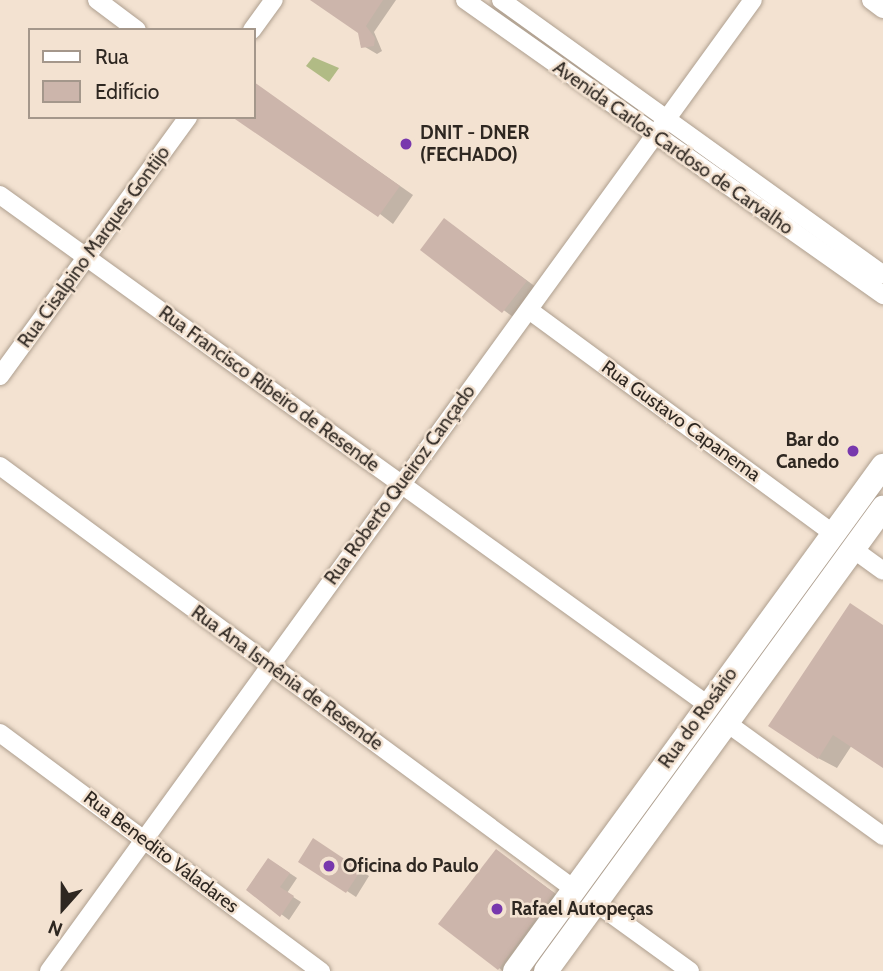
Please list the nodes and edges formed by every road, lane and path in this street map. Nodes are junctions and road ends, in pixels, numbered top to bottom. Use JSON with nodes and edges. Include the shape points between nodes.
{"nodes":[{"id":1,"x":97,"y":0,"type":"edge"},
{"id":2,"x":274,"y":0,"type":"edge"},
{"id":3,"x":465,"y":0,"type":"edge"},
{"id":4,"x":500,"y":0,"type":"edge"},
{"id":5,"x":753,"y":0,"type":"edge"},
{"id":6,"x":871,"y":0,"type":"edge"},
{"id":7,"x":883,"y":9,"type":"edge"},
{"id":8,"x":134,"y":28,"type":"edge"},
{"id":9,"x":253,"y":28,"type":"edge"},
{"id":10,"x":187,"y":119,"type":"edge"},
{"id":11,"x":666,"y":120,"type":"junction"},
{"id":12,"x":654,"y":136,"type":"junction"},
{"id":13,"x":0,"y":195,"type":"edge"},
{"id":14,"x":86,"y":257,"type":"junction"},
{"id":15,"x":883,"y":274,"type":"edge"},
{"id":16,"x":883,"y":295,"type":"edge"},
{"id":17,"x":529,"y":310,"type":"junction"},
{"id":18,"x":0,"y":376,"type":"edge"},
{"id":19,"x":0,"y":466,"type":"edge"},
{"id":20,"x":883,"y":466,"type":"edge"},
{"id":21,"x":400,"y":484,"type":"junction"},
{"id":22,"x":883,"y":508,"type":"edge"},
{"id":23,"x":833,"y":533,"type":"junction"},
{"id":24,"x":853,"y":550,"type":"junction"},
{"id":25,"x":883,"y":571,"type":"edge"},
{"id":26,"x":270,"y":665,"type":"junction"},
{"id":27,"x":708,"y":705,"type":"junction"},
{"id":28,"x":727,"y":723,"type":"junction"},
{"id":29,"x":0,"y":733,"type":"edge"},
{"id":30,"x":883,"y":836,"type":"edge"},
{"id":31,"x":144,"y":840,"type":"junction"},
{"id":32,"x":574,"y":889,"type":"junction"},
{"id":33,"x":596,"y":903,"type":"junction"},
{"id":34,"x":50,"y":971,"type":"edge"},
{"id":35,"x":321,"y":971,"type":"edge"},
{"id":36,"x":515,"y":971,"type":"edge"},
{"id":37,"x":546,"y":971,"type":"edge"},
{"id":38,"x":690,"y":971,"type":"edge"}],
"edges":[{"from":1,"to":8,"type":"street"},
{"from":2,"to":9,"type":"street"},
{"from":3,"to":12,"type":"street","name":"Avenida Carlos Cardoso de Carvalho"},
{"from":4,"to":11,"type":"street","name":"Avenida Carlos Cardoso de Carvalho"},
{"from":5,"to":11,"type":"street","name":"Rua Roberto Queiroz Cançado"},
{"from":6,"to":7,"type":"street"},
{"from":10,"to":14,"type":"street","name":"Rua Cisalpino Marques Gontijo"},
{"from":11,"to":12,"type":"street","name":"Rua Roberto Queiroz Cançado"},
{"from":11,"to":15,"type":"street","name":"Avenida Carlos Cardoso de Carvalho"},
{"from":12,"to":16,"type":"street","name":"Avenida Carlos Cardoso de Carvalho"},
{"from":12,"to":17,"type":"street","name":"Rua Roberto Queiroz Cançado"},
{"from":13,"to":14,"type":"street","name":"Rua Francisco Ribeiro de Resende"},
{"from":14,"to":18,"type":"street","name":"Rua Cisalpino Marques Gontijo"},
{"from":14,"to":21,"type":"street","name":"Rua Francisco Ribeiro de Resende"},
{"from":17,"to":21,"type":"street","name":"Rua Roberto Queiroz Cançado"},
{"from":17,"to":23,"type":"street","name":"Rua Gustavo Capanema"},
{"from":19,"to":26,"type":"street","name":"Rua Ana Ismênia de Resende"},
{"from":20,"to":23,"type":"main road","name":"Rua do Rosário"},
{"from":21,"to":26,"type":"street","name":"Rua Roberto Queiroz Cançado"},
{"from":21,"to":27,"type":"street","name":"Rua Francisco Ribeiro de Resende"},
{"from":22,"to":24,"type":"main road","name":"Rua do Rosário"},
{"from":23,"to":27,"type":"main road","name":"Rua do Rosário"},
{"from":24,"to":25,"type":"street"},
{"from":24,"to":28,"type":"main road","name":"Rua do Rosário"},
{"from":26,"to":31,"type":"street","name":"Rua Roberto Queiroz Cançado"},
{"from":26,"to":32,"type":"street","name":"Rua Ana Ismênia de Resende"},
{"from":27,"to":32,"type":"main road","name":"Rua do Rosário"},
{"from":28,"to":30,"type":"street"},
{"from":28,"to":33,"type":"main road","name":"Rua do Rosário"},
{"from":29,"to":31,"type":"street","name":"Rua Benedito Valadares"},
{"from":31,"to":34,"type":"street","name":"Rua Roberto Queiroz Cançado"},
{"from":31,"to":35,"type":"street","name":"Rua Benedito Valadares"},
{"from":32,"to":36,"type":"main road","name":"Rua do Rosário"},
{"from":33,"to":37,"type":"main road","name":"Rua do Rosário"},
{"from":33,"to":38,"type":"street"}]}
